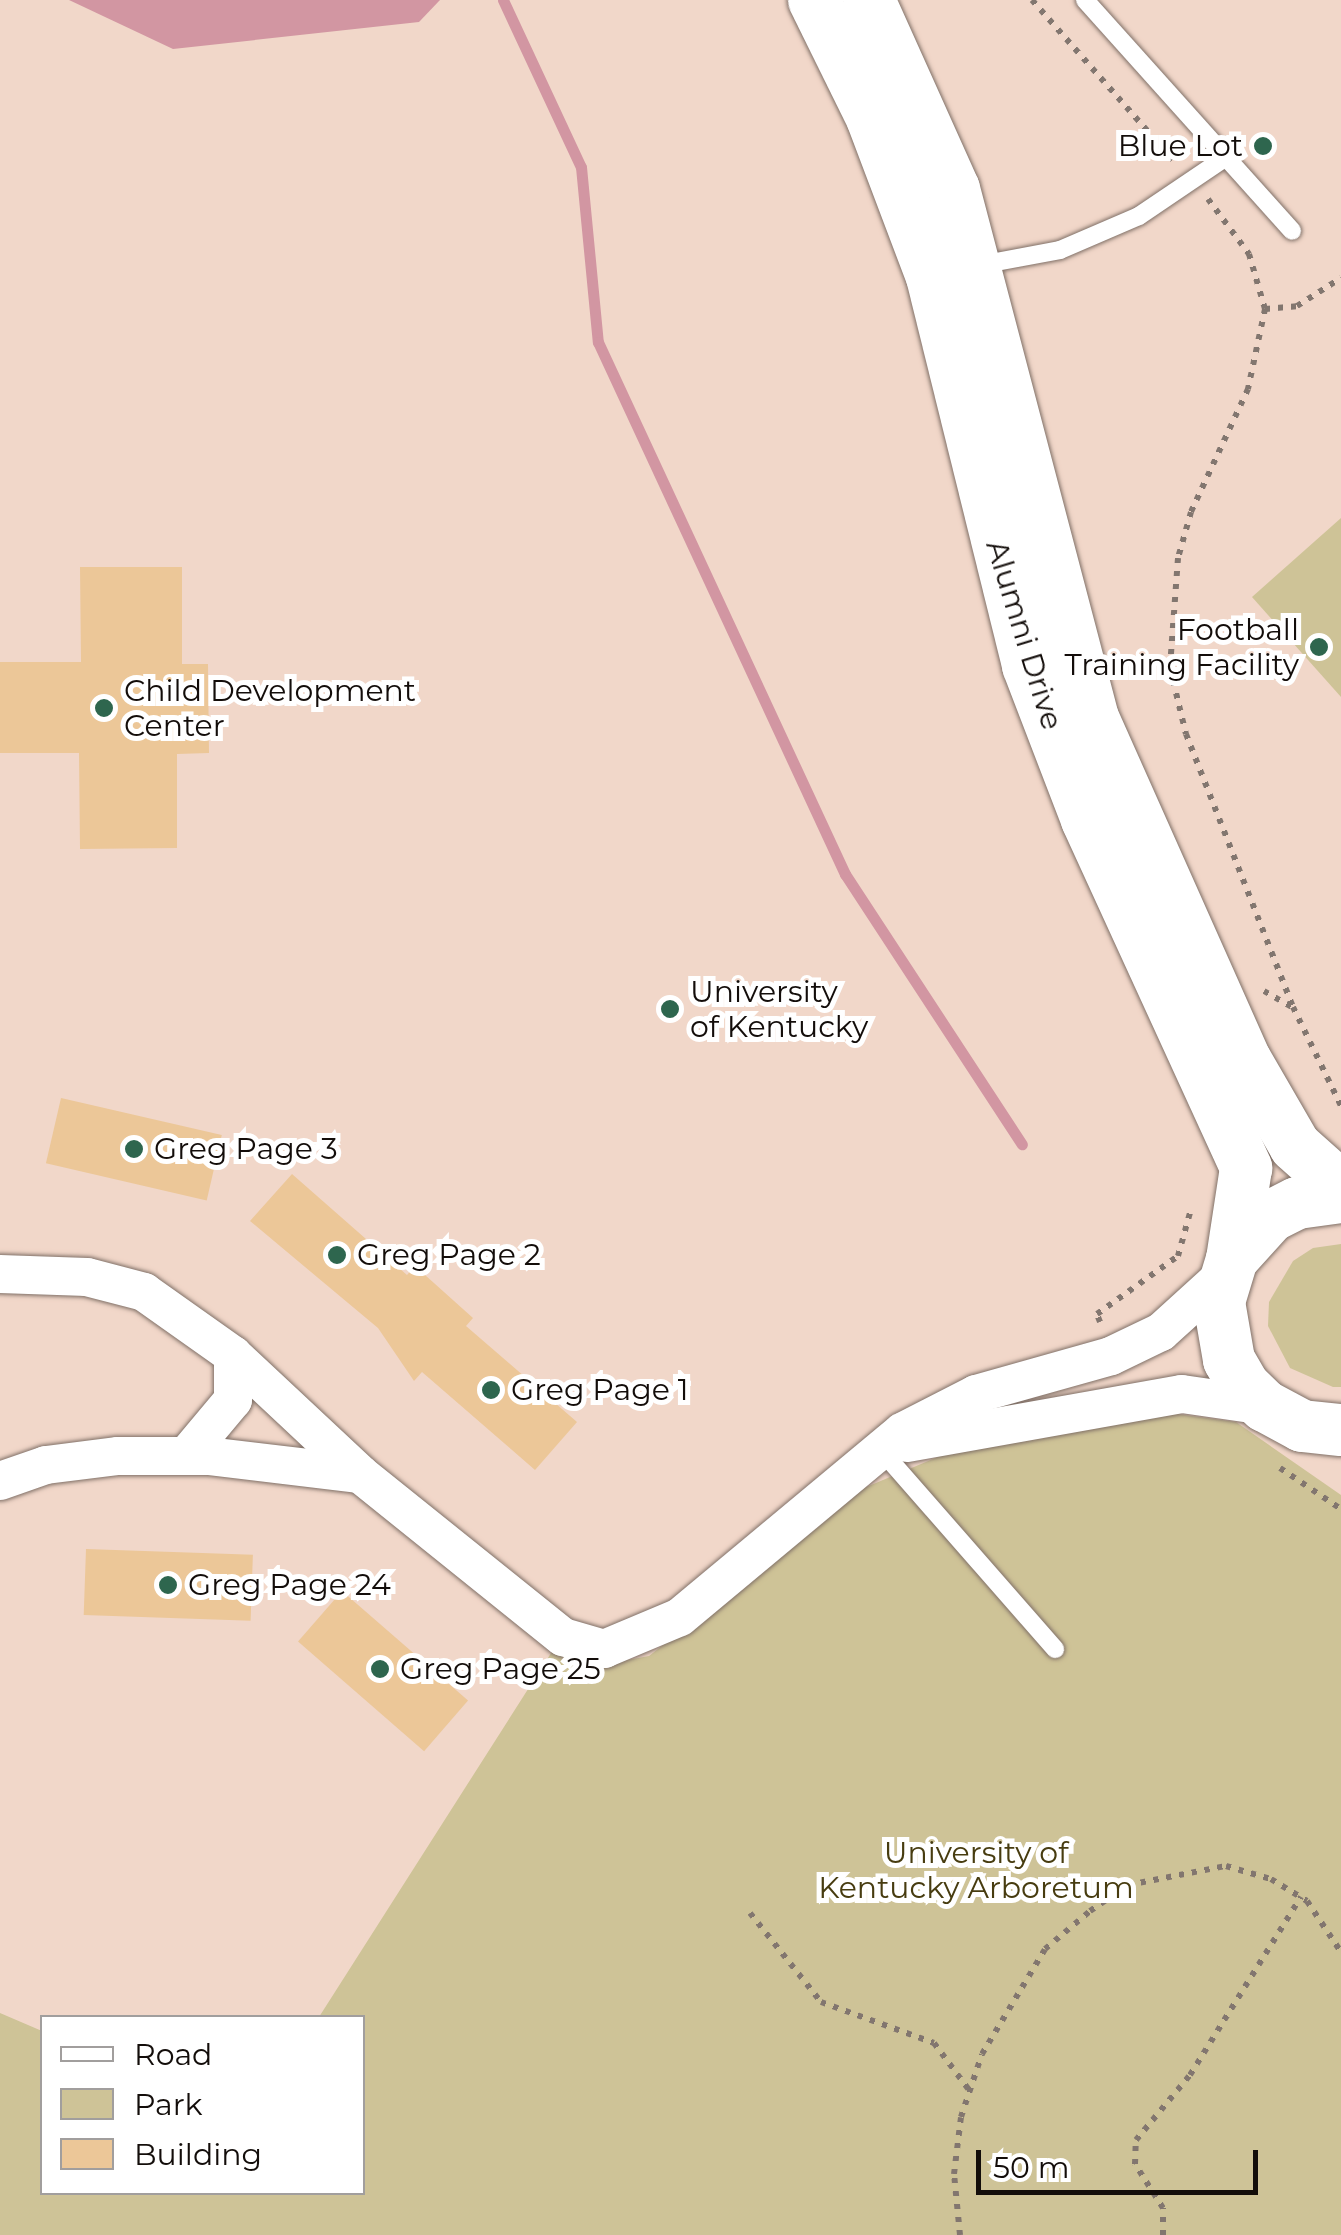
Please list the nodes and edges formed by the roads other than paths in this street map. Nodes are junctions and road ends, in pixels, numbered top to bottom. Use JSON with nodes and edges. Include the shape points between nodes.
{"nodes":[{"id":1,"x":814,"y":0,"type":"edge"},
{"id":2,"x":869,"y":0,"type":"edge"},
{"id":3,"x":1086,"y":0,"type":"edge"},
{"id":4,"x":1226,"y":157,"type":"junction"},
{"id":5,"x":1292,"y":231,"type":"dead end"},
{"id":6,"x":953,"y":272,"type":"junction"},
{"id":7,"x":1341,"y":1186,"type":"edge"},
{"id":8,"x":1341,"y":1197,"type":"edge"},
{"id":9,"x":1229,"y":1266,"type":"junction"},
{"id":10,"x":0,"y":1274,"type":"edge"},
{"id":11,"x":233,"y":1355,"type":"junction"},
{"id":12,"x":1304,"y":1436,"type":"edge"},
{"id":13,"x":880,"y":1448,"type":"junction"},
{"id":14,"x":186,"y":1456,"type":"junction"},
{"id":15,"x":360,"y":1474,"type":"junction"},
{"id":16,"x":0,"y":1482,"type":"edge"},
{"id":17,"x":1055,"y":1649,"type":"dead end"}],
"edges":[{"from":1,"to":6,"type":"main road","name":"Alumni Drive"},
{"from":2,"to":6,"type":"main road","name":"Alumni Drive","via":[[954,190]]},
{"from":3,"to":4,"type":"lane"},
{"from":4,"to":5,"type":"lane"},
{"from":4,"to":6,"type":"lane","via":[[1139,216],[1060,250]]},
{"from":6,"to":7,"type":"main road","name":"Alumni Drive","via":[[1093,718],[1246,1061],[1295,1146]]},
{"from":6,"to":9,"type":"main road","name":"Alumni Drive","via":[[1028,666],[1087,820],[1246,1168]]},
{"from":8,"to":9,"type":"main road","via":[[1297,1202],[1271,1216]]},
{"from":9,"to":12,"type":"main road","name":"Alumni Drive","via":[[1220,1317],[1229,1360]]},
{"from":9,"to":13,"type":"street","via":[[1160,1332],[1098,1360],[976,1394]]},
{"from":10,"to":11,"type":"street","via":[[87,1277],[144,1292]]},
{"from":11,"to":14,"type":"street","via":[[234,1400]]},
{"from":11,"to":15,"type":"street"},
{"from":12,"to":13,"type":"street","via":[[1182,1394]]},
{"from":13,"to":15,"type":"street","via":[[680,1617],[604,1649],[563,1637]]},
{"from":13,"to":17,"type":"lane"},
{"from":14,"to":15,"type":"street"},
{"from":14,"to":16,"type":"street","via":[[46,1465]]}]}
